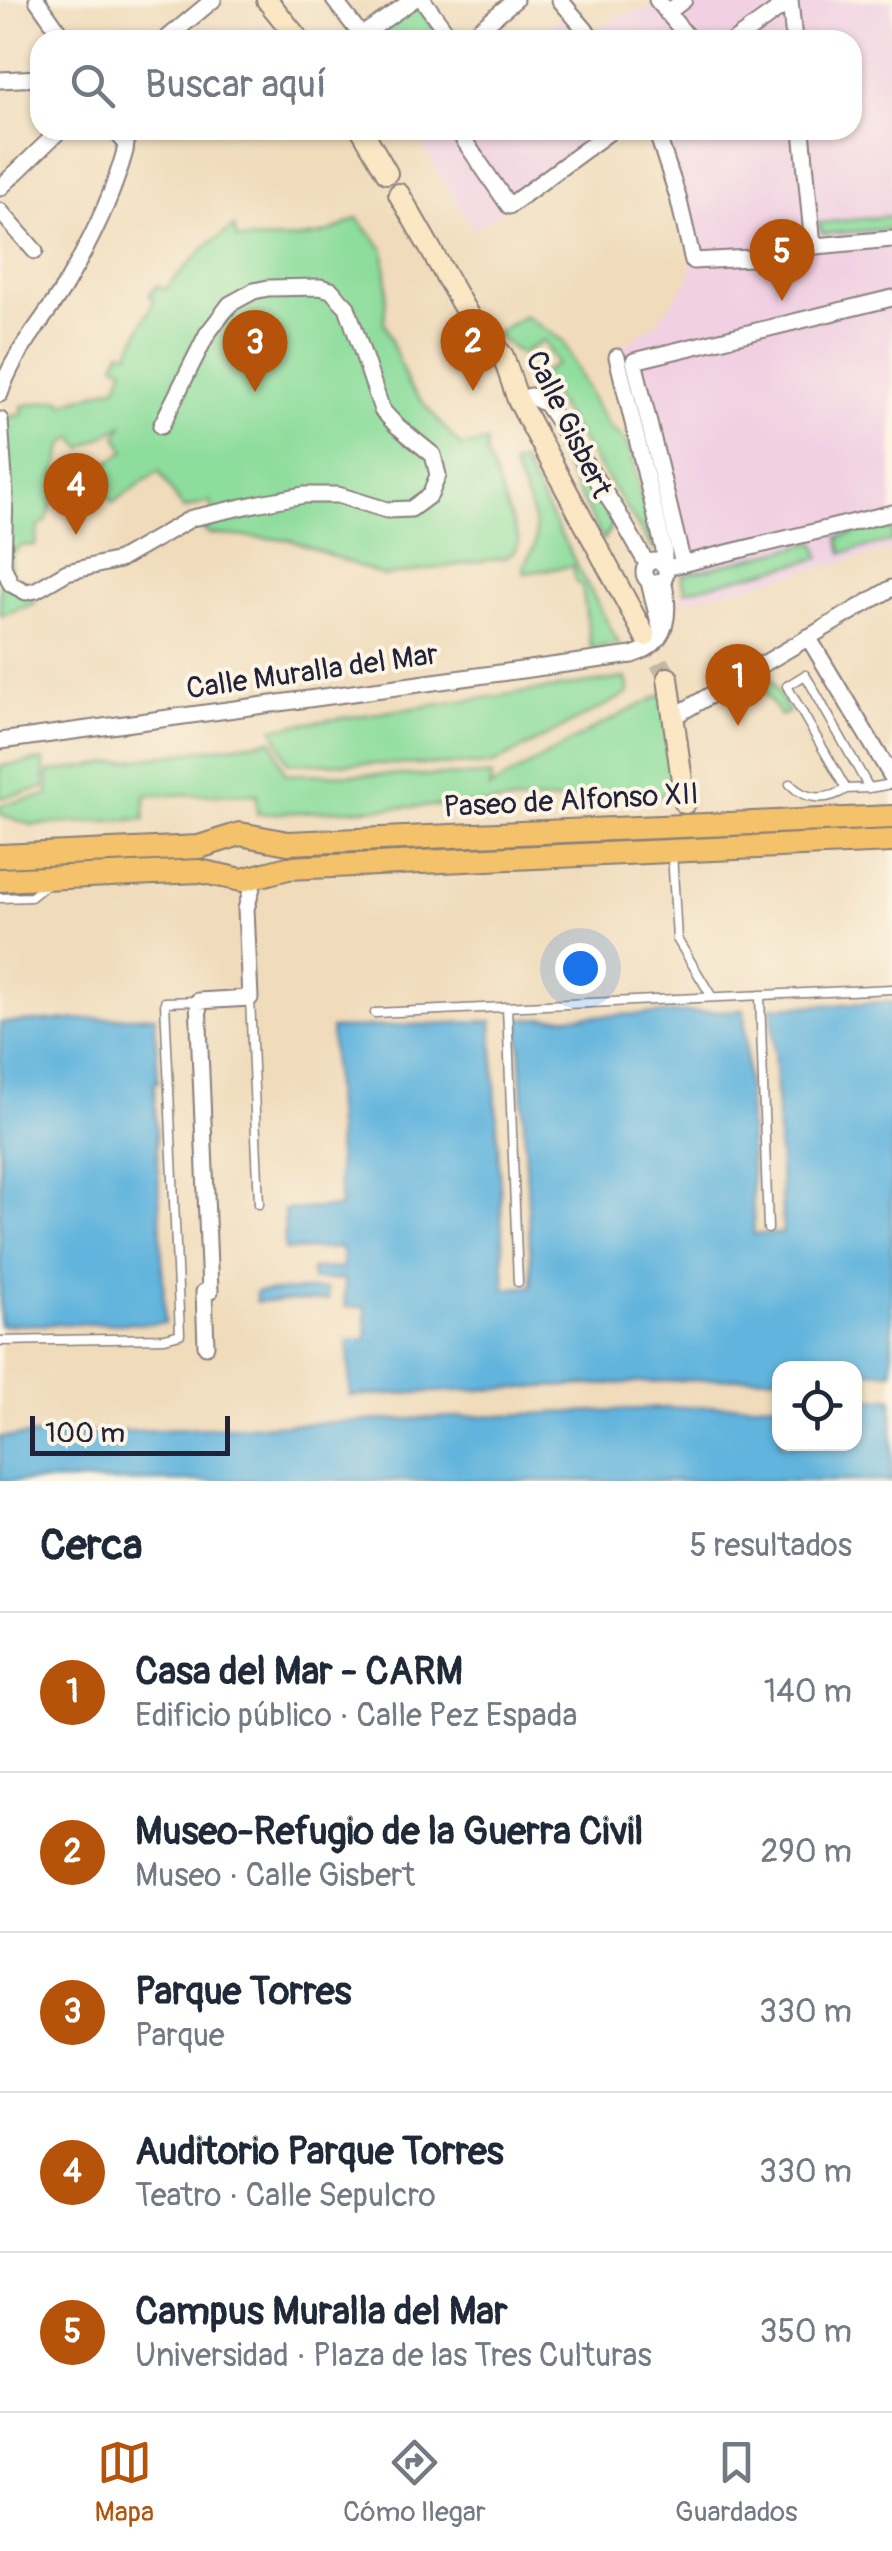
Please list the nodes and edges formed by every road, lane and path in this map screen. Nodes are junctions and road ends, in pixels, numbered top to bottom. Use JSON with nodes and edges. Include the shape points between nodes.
{"nodes":[{"id":1,"x":37,"y":0,"type":"edge"},
{"id":2,"x":213,"y":0,"type":"edge"},
{"id":3,"x":267,"y":0,"type":"edge"},
{"id":4,"x":334,"y":0,"type":"edge"},
{"id":5,"x":515,"y":0,"type":"edge"},
{"id":6,"x":560,"y":0,"type":"edge"},
{"id":7,"x":684,"y":0,"type":"edge"},
{"id":8,"x":422,"y":1,"type":"edge"},
{"id":9,"x":782,"y":3,"type":"edge"},
{"id":10,"x":662,"y":6,"type":"edge"},
{"id":11,"x":58,"y":30,"type":"edge"},
{"id":12,"x":176,"y":30,"type":"edge"},
{"id":13,"x":291,"y":30,"type":"edge"},
{"id":14,"x":357,"y":30,"type":"edge"},
{"id":15,"x":376,"y":30,"type":"edge"},
{"id":16,"x":444,"y":30,"type":"edge"},
{"id":17,"x":478,"y":30,"type":"edge"},
{"id":18,"x":586,"y":30,"type":"edge"},
{"id":19,"x":682,"y":30,"type":"edge"},
{"id":20,"x":748,"y":30,"type":"edge"},
{"id":21,"x":791,"y":30,"type":"edge"},
{"id":22,"x":30,"y":78,"type":"edge"},
{"id":23,"x":0,"y":80,"type":"edge"},
{"id":24,"x":50,"y":140,"type":"edge"},
{"id":25,"x":120,"y":140,"type":"edge"},
{"id":26,"x":368,"y":140,"type":"edge"},
{"id":27,"x":464,"y":140,"type":"edge"},
{"id":28,"x":598,"y":140,"type":"edge"},
{"id":29,"x":659,"y":140,"type":"edge"},
{"id":30,"x":803,"y":140,"type":"edge"},
{"id":31,"x":387,"y":173,"type":"dead end"},
{"id":32,"x":0,"y":188,"type":"edge"},
{"id":33,"x":399,"y":194,"type":"dead end"},
{"id":34,"x":0,"y":211,"type":"edge"},
{"id":35,"x":892,"y":240,"type":"edge"},
{"id":36,"x":814,"y":246,"type":"junction"},
{"id":37,"x":35,"y":251,"type":"dead end"},
{"id":38,"x":892,"y":298,"type":"edge"},
{"id":39,"x":617,"y":357,"type":"dead end"},
{"id":40,"x":0,"y":394,"type":"edge"},
{"id":41,"x":518,"y":400,"type":"junction"},
{"id":42,"x":0,"y":420,"type":"edge"},
{"id":43,"x":161,"y":426,"type":"dead end"},
{"id":44,"x":892,"y":513,"type":"edge"},
{"id":45,"x":683,"y":564,"type":"junction"},
{"id":46,"x":660,"y":574,"type":"junction"},
{"id":47,"x":892,"y":588,"type":"edge"},
{"id":48,"x":653,"y":635,"type":"junction"},
{"id":49,"x":808,"y":637,"type":"junction"},
{"id":50,"x":830,"y":673,"type":"junction"},
{"id":51,"x":668,"y":678,"type":"tunnel mouth"},
{"id":52,"x":810,"y":683,"type":"junction"},
{"id":53,"x":675,"y":716,"type":"junction"},
{"id":54,"x":0,"y":741,"type":"edge"},
{"id":55,"x":892,"y":781,"type":"edge"},
{"id":56,"x":790,"y":784,"type":"dead end"},
{"id":57,"x":869,"y":788,"type":"junction"},
{"id":58,"x":846,"y":789,"type":"junction"},
{"id":59,"x":685,"y":803,"type":"junction"},
{"id":60,"x":892,"y":817,"type":"edge"},
{"id":61,"x":709,"y":824,"type":"junction"},
{"id":62,"x":672,"y":825,"type":"junction"},
{"id":63,"x":242,"y":836,"type":"junction"},
{"id":64,"x":892,"y":842,"type":"edge"},
{"id":65,"x":672,"y":850,"type":"junction"},
{"id":66,"x":0,"y":856,"type":"edge"},
{"id":67,"x":244,"y":876,"type":"junction"},
{"id":68,"x":56,"y":878,"type":"junction"},
{"id":69,"x":0,"y":880,"type":"edge"},
{"id":70,"x":0,"y":898,"type":"edge"},
{"id":71,"x":892,"y":989,"type":"edge"},
{"id":72,"x":760,"y":995,"type":"junction"},
{"id":73,"x":712,"y":997,"type":"junction"},
{"id":74,"x":250,"y":998,"type":"junction"},
{"id":75,"x":198,"y":1000,"type":"junction"},
{"id":76,"x":507,"y":1007,"type":"junction"},
{"id":77,"x":374,"y":1013,"type":"dead end"},
{"id":78,"x":258,"y":1204,"type":"dead end"},
{"id":79,"x":768,"y":1229,"type":"dead end"},
{"id":80,"x":518,"y":1282,"type":"dead end"},
{"id":81,"x":0,"y":1341,"type":"edge"},
{"id":82,"x":206,"y":1346,"type":"dead end"}],
"edges":[{"from":1,"to":11,"type":"street"},
{"from":2,"to":12,"type":"street"},
{"from":3,"to":13,"type":"street"},
{"from":4,"to":14,"type":"street"},
{"from":5,"to":17,"type":"street"},
{"from":6,"to":18,"type":"street"},
{"from":7,"to":10,"type":"street"},
{"from":8,"to":15,"type":"street"},
{"from":8,"to":16,"type":"street"},
{"from":9,"to":20,"type":"street"},
{"from":9,"to":21,"type":"street"},
{"from":10,"to":19,"type":"street"},
{"from":22,"to":23,"type":"street"},
{"from":24,"to":32,"type":"street"},
{"from":25,"to":40,"type":"street","via":[[122,162],[97,223]]},
{"from":26,"to":31,"type":"street"},
{"from":27,"to":28,"type":"street","via":[[510,206]]},
{"from":29,"to":36,"type":"street","via":[[693,261],[790,256]]},
{"from":30,"to":36,"type":"street"},
{"from":33,"to":41,"type":"street","name":"Calle Gisbert","via":[[471,320],[504,356]]},
{"from":34,"to":37,"type":"street"},
{"from":35,"to":36,"type":"street"},
{"from":38,"to":45,"type":"street","via":[[634,361]]},
{"from":39,"to":46,"type":"street","via":[[664,550]]},
{"from":41,"to":46,"type":"street","via":[[534,397],[546,404],[647,564],[654,561]]},
{"from":41,"to":48,"type":"street","name":"Calle Gisbert"},
{"from":42,"to":43,"type":"street","via":[[4,573],[15,588],[33,592],[67,572],[119,560],[192,518],[338,495],[398,512],[421,504],[438,475],[434,455],[382,410],[348,307],[320,287],[268,288],[230,304],[207,334]]},
{"from":44,"to":45,"type":"street"},
{"from":45,"to":46,"type":"street"},
{"from":46,"to":48,"type":"street","via":[[669,607]]},
{"from":47,"to":49,"type":"street"},
{"from":48,"to":54,"type":"street","name":"Calle Muralla del Mar","via":[[650,648],[632,655]]},
{"from":49,"to":50,"type":"street"},
{"from":49,"to":53,"type":"street"},
{"from":50,"to":52,"type":"lane"},
{"from":50,"to":55,"type":"street"},
{"from":51,"to":53,"type":"street"},
{"from":52,"to":57,"type":"lane"},
{"from":52,"to":58,"type":"lane","via":[[805,675],[787,686]]},
{"from":53,"to":59,"type":"street"},
{"from":55,"to":57,"type":"lane"},
{"from":56,"to":58,"type":"lane","via":[[818,798]]},
{"from":57,"to":58,"type":"lane"},
{"from":59,"to":61,"type":"street"},
{"from":59,"to":62,"type":"street"},
{"from":60,"to":61,"type":"main road","name":"Paseo de Alfonso XII"},
{"from":61,"to":62,"type":"main road","name":"Paseo de Alfonso XII"},
{"from":62,"to":63,"type":"main road","name":"Paseo de Alfonso XII","via":[[288,843]]},
{"from":62,"to":65,"type":"main road"},
{"from":63,"to":66,"type":"main road","name":"Paseo de Alfonso XII","via":[[198,846]]},
{"from":63,"to":67,"type":"main road","via":[[263,845],[266,854]]},
{"from":63,"to":67,"type":"main road","via":[[219,854],[221,866]]},
{"from":64,"to":65,"type":"main road","name":"Paseo de Alfonso XII"},
{"from":65,"to":67,"type":"main road","name":"Paseo de Alfonso XII","via":[[288,868]]},
{"from":65,"to":73,"type":"lane","via":[[677,939]]},
{"from":67,"to":68,"type":"main road","name":"Paseo de Alfonso XII","via":[[199,871]]},
{"from":67,"to":74,"type":"street"},
{"from":68,"to":69,"type":"main road","name":"Paseo de Alfonso XII"},
{"from":68,"to":70,"type":"lane","via":[[31,897]]},
{"from":71,"to":72,"type":"lane"},
{"from":72,"to":73,"type":"lane"},
{"from":72,"to":79,"type":"lane"},
{"from":73,"to":76,"type":"lane"},
{"from":74,"to":75,"type":"street"},
{"from":74,"to":78,"type":"lane"},
{"from":75,"to":81,"type":"lane","via":[[165,1002],[180,1334]]},
{"from":75,"to":82,"type":"street","via":[[210,1291],[204,1292]]},
{"from":76,"to":77,"type":"lane"},
{"from":76,"to":80,"type":"lane"}]}
